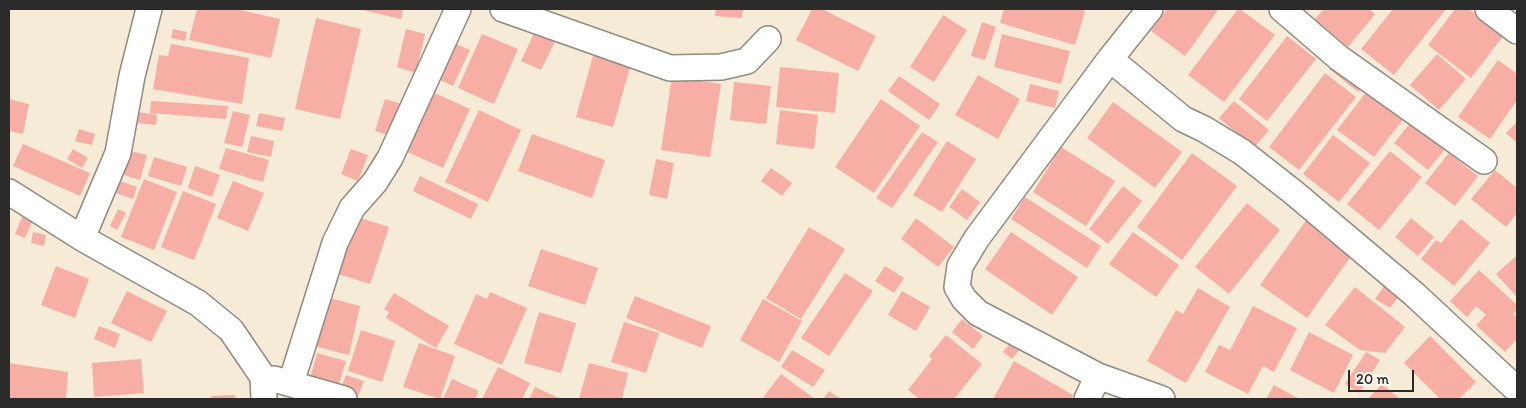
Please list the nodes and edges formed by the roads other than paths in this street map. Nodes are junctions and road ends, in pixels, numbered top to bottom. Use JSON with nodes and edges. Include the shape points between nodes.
{"nodes":[{"id":1,"x":149,"y":9,"type":"edge"},
{"id":2,"x":458,"y":9,"type":"edge"},
{"id":3,"x":503,"y":9,"type":"edge"},
{"id":4,"x":1150,"y":9,"type":"edge"},
{"id":5,"x":1282,"y":9,"type":"edge"},
{"id":6,"x":1488,"y":9,"type":"edge"},
{"id":7,"x":1517,"y":31,"type":"edge"},
{"id":8,"x":768,"y":39,"type":"dead end"},
{"id":9,"x":1110,"y":59,"type":"junction"},
{"id":10,"x":1484,"y":161,"type":"dead end"},
{"id":11,"x":9,"y":192,"type":"edge"},
{"id":12,"x":82,"y":238,"type":"junction"},
{"id":13,"x":1098,"y":376,"type":"junction"},
{"id":14,"x":291,"y":383,"type":"junction"},
{"id":15,"x":263,"y":388,"type":"edge"},
{"id":16,"x":1512,"y":390,"type":"edge"},
{"id":17,"x":344,"y":399,"type":"edge"},
{"id":18,"x":1087,"y":399,"type":"edge"},
{"id":19,"x":1162,"y":399,"type":"edge"}],
"edges":[{"from":1,"to":12,"type":"street","via":[[132,76],[118,153]]},
{"from":2,"to":14,"type":"street","via":[[390,158],[375,182],[352,208],[335,243]]},
{"from":3,"to":8,"type":"street","via":[[670,68],[720,67],[747,61]]},
{"from":4,"to":9,"type":"street"},
{"from":5,"to":10,"type":"street","via":[[1339,58]]},
{"from":6,"to":7,"type":"street"},
{"from":9,"to":13,"type":"street","via":[[977,238],[960,266],[957,287],[978,313]]},
{"from":9,"to":16,"type":"street","via":[[1182,119],[1242,152],[1293,192],[1414,294]]},
{"from":11,"to":12,"type":"street"},
{"from":12,"to":15,"type":"street","via":[[198,303],[231,330]]},
{"from":13,"to":18,"type":"street"},
{"from":13,"to":19,"type":"street"},
{"from":14,"to":15,"type":"street"},
{"from":14,"to":17,"type":"street"}]}
